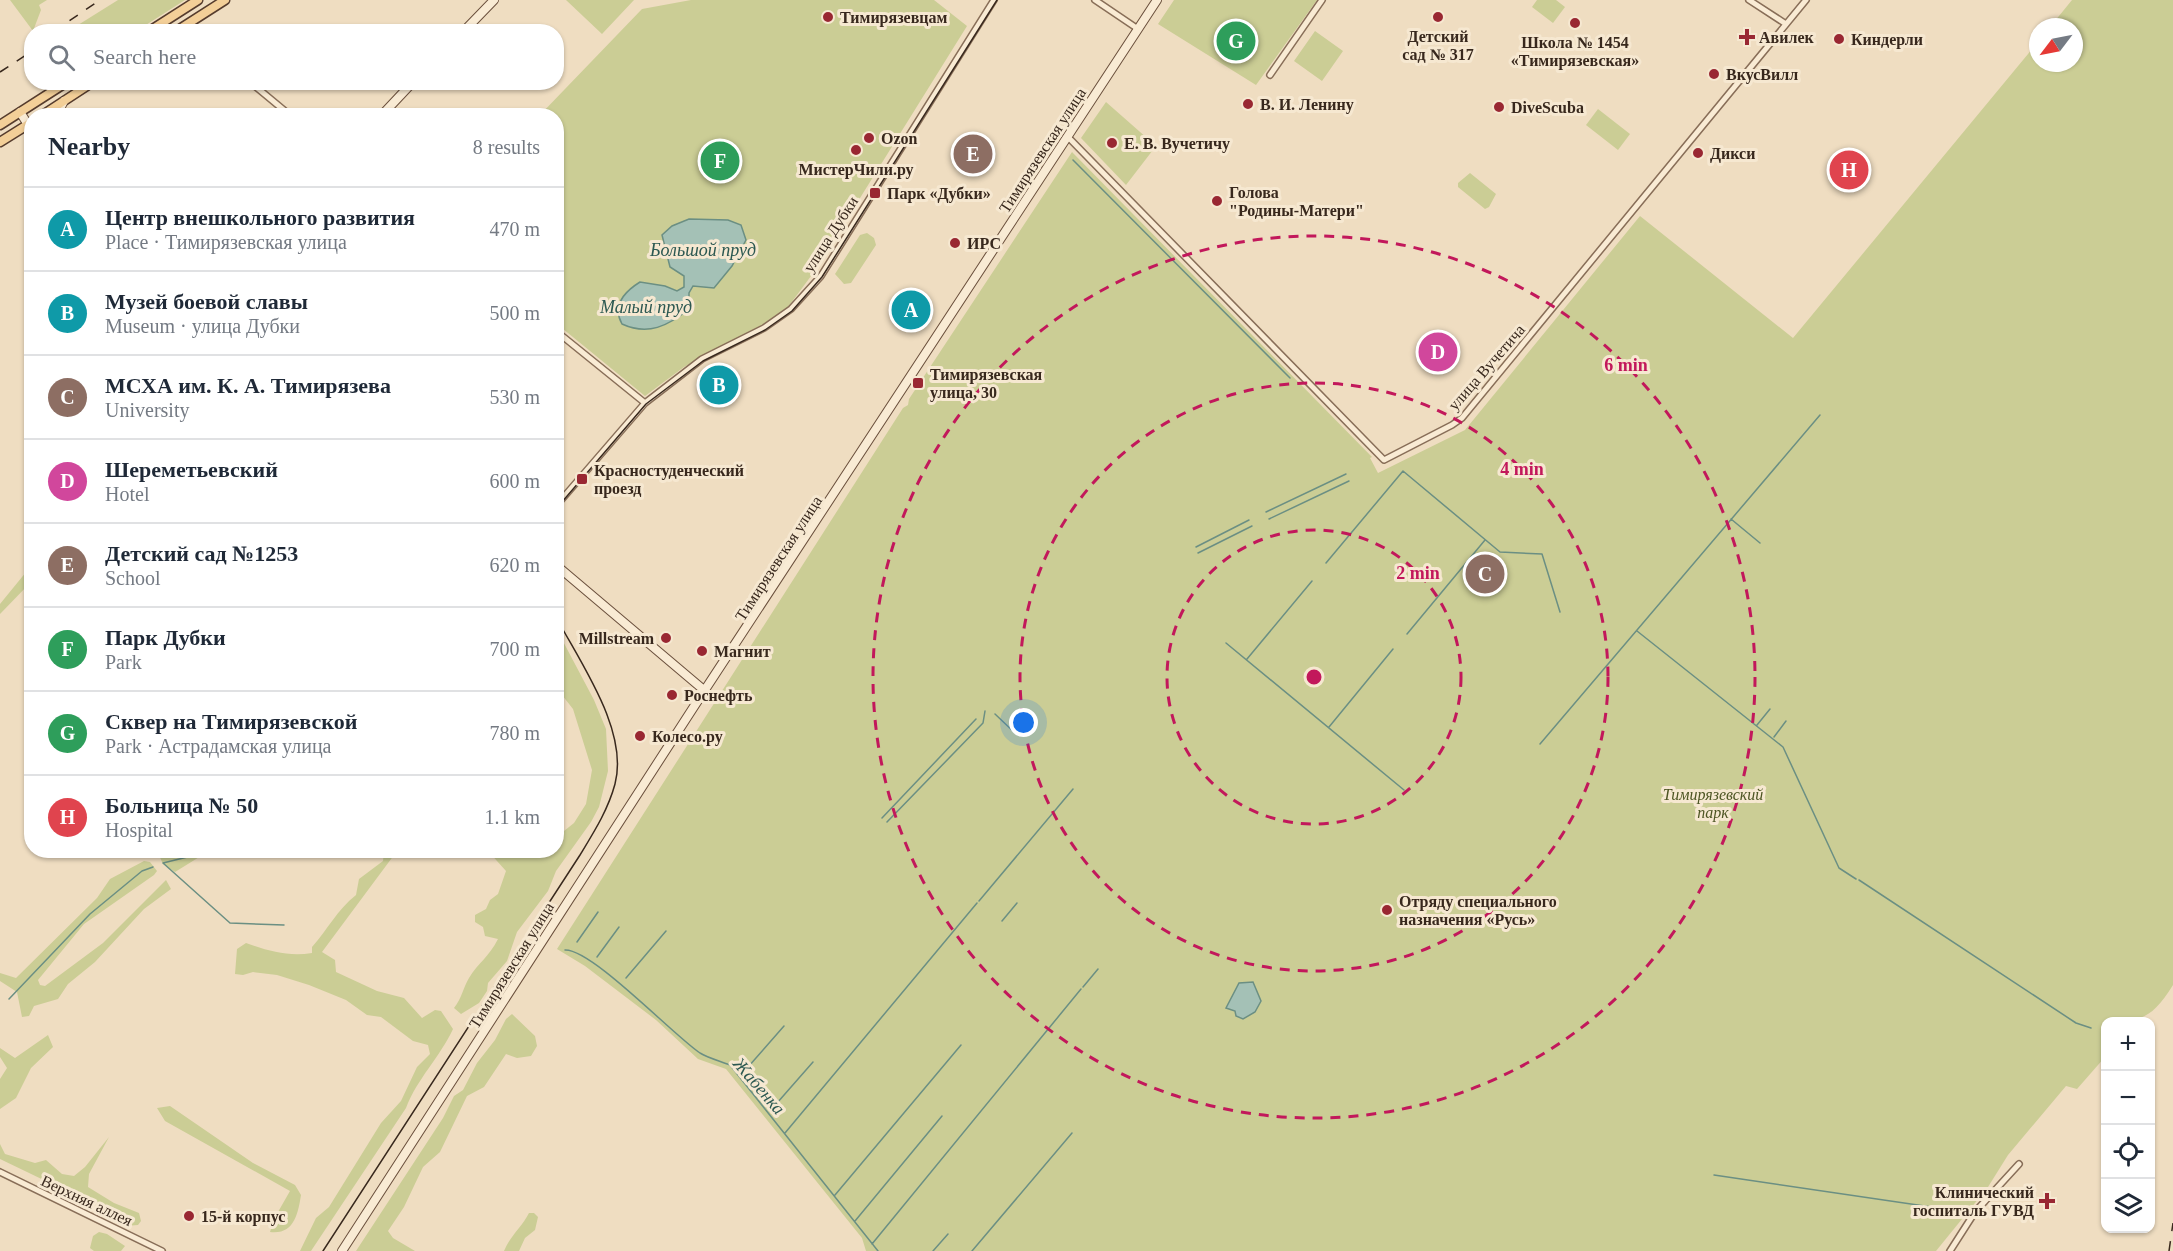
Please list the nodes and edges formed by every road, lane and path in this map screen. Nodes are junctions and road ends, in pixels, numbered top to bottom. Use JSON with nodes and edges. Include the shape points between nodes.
{"nodes":[{"id":1,"x":198,"y":0,"type":"edge"},
{"id":2,"x":225,"y":0,"type":"edge"},
{"id":3,"x":494,"y":0,"type":"edge"},
{"id":4,"x":994,"y":0,"type":"edge"},
{"id":5,"x":1095,"y":0,"type":"edge"},
{"id":6,"x":1157,"y":0,"type":"edge"},
{"id":7,"x":1322,"y":0,"type":"edge"},
{"id":8,"x":1749,"y":0,"type":"edge"},
{"id":9,"x":1806,"y":0,"type":"edge"},
{"id":10,"x":160,"y":24,"type":"edge"},
{"id":11,"x":194,"y":24,"type":"edge"},
{"id":12,"x":471,"y":24,"type":"edge"},
{"id":13,"x":1786,"y":24,"type":"junction"},
{"id":14,"x":1138,"y":30,"type":"junction"},
{"id":15,"x":1270,"y":75,"type":"dead end"},
{"id":16,"x":54,"y":90,"type":"edge"},
{"id":17,"x":81,"y":90,"type":"edge"},
{"id":18,"x":260,"y":90,"type":"edge"},
{"id":19,"x":406,"y":90,"type":"edge"},
{"id":20,"x":64,"y":101,"type":"junction"},
{"id":21,"x":26,"y":108,"type":"edge"},
{"id":22,"x":53,"y":108,"type":"edge"},
{"id":23,"x":60,"y":108,"type":"edge"},
{"id":24,"x":281,"y":108,"type":"edge"},
{"id":25,"x":389,"y":108,"type":"edge"},
{"id":26,"x":24,"y":109,"type":"edge"},
{"id":27,"x":20,"y":112,"type":"junction"},
{"id":28,"x":24,"y":118,"type":"edge"},
{"id":29,"x":0,"y":125,"type":"edge"},
{"id":30,"x":24,"y":129,"type":"edge"},
{"id":31,"x":1067,"y":136,"type":"junction"},
{"id":32,"x":0,"y":142,"type":"edge"},
{"id":33,"x":564,"y":337,"type":"edge"},
{"id":34,"x":645,"y":403,"type":"junction"},
{"id":35,"x":564,"y":497,"type":"edge"},
{"id":36,"x":564,"y":572,"type":"edge"},
{"id":37,"x":705,"y":691,"type":"junction"},
{"id":38,"x":2019,"y":1164,"type":"dead end"},
{"id":39,"x":0,"y":1172,"type":"edge"},
{"id":40,"x":162,"y":1251,"type":"edge"},
{"id":41,"x":342,"y":1251,"type":"edge"},
{"id":42,"x":1950,"y":1251,"type":"edge"}],
"edges":[{"from":1,"to":10,"type":"main road"},
{"from":2,"to":11,"type":"main road"},
{"from":3,"to":12,"type":"main road"},
{"from":4,"to":34,"type":"street","name":"улица Дубки","via":[[821,276],[791,309],[764,328],[702,359]]},
{"from":5,"to":14,"type":"street"},
{"from":6,"to":14,"type":"main road","name":"Тимирязевская улица"},
{"from":7,"to":15,"type":"street"},
{"from":8,"to":13,"type":"street"},
{"from":9,"to":13,"type":"street","name":"улица Вучетича"},
{"from":13,"to":31,"type":"street","name":"улица Вучетича","via":[[1462,418],[1384,460]]},
{"from":14,"to":31,"type":"main road","name":"Тимирязевская улица"},
{"from":16,"to":21,"type":"main road"},
{"from":17,"to":20,"type":"main road"},
{"from":18,"to":24,"type":"street"},
{"from":19,"to":25,"type":"main road"},
{"from":20,"to":22,"type":"main road"},
{"from":20,"to":23,"type":"main road"},
{"from":26,"to":27,"type":"main road"},
{"from":27,"to":28,"type":"main road"},
{"from":27,"to":29,"type":"main road"},
{"from":30,"to":32,"type":"main road"},
{"from":31,"to":37,"type":"main road","name":"Тимирязевская улица"},
{"from":33,"to":34,"type":"street"},
{"from":34,"to":35,"type":"street","name":"улица Дубки"},
{"from":36,"to":37,"type":"main road"},
{"from":37,"to":41,"type":"main road","name":"Тимирязевская улица"},
{"from":38,"to":42,"type":"street","via":[[1975,1212]]},
{"from":39,"to":40,"type":"street","name":"Верхняя аллея"}]}
